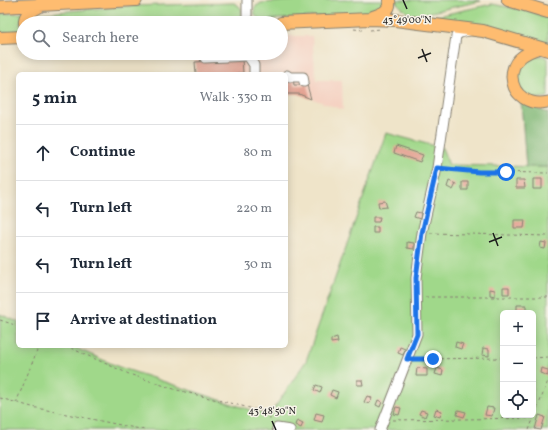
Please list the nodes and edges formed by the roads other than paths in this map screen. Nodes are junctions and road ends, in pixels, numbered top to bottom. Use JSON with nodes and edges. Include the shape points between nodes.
{"nodes":[{"id":1,"x":136,"y":0,"type":"edge"},
{"id":2,"x":247,"y":0,"type":"edge"},
{"id":3,"x":389,"y":0,"type":"edge"},
{"id":4,"x":508,"y":0,"type":"edge"},
{"id":5,"x":41,"y":5,"type":"junction"},
{"id":6,"x":0,"y":7,"type":"edge"},
{"id":7,"x":542,"y":10,"type":"edge"},
{"id":8,"x":26,"y":16,"type":"edge"},
{"id":9,"x":247,"y":16,"type":"edge"},
{"id":10,"x":288,"y":23,"type":"edge"},
{"id":11,"x":370,"y":24,"type":"junction"},
{"id":12,"x":445,"y":26,"type":"junction"},
{"id":13,"x":476,"y":30,"type":"junction"},
{"id":14,"x":456,"y":36,"type":"junction"},
{"id":15,"x":16,"y":37,"type":"edge"},
{"id":16,"x":0,"y":38,"type":"edge"},
{"id":17,"x":544,"y":49,"type":"edge"},
{"id":18,"x":251,"y":60,"type":"edge"},
{"id":19,"x":254,"y":72,"type":"edge"},
{"id":20,"x":288,"y":76,"type":"edge"},
{"id":21,"x":304,"y":82,"type":"dead end"},
{"id":22,"x":548,"y":102,"type":"edge"},
{"id":23,"x":277,"y":428,"type":"road end"},
{"id":24,"x":290,"y":430,"type":"edge"},
{"id":25,"x":380,"y":430,"type":"edge"}],
"edges":[{"from":1,"to":5,"type":"highway"},
{"from":2,"to":9,"type":"street"},
{"from":3,"to":11,"type":"highway","via":[[388,11]]},
{"from":4,"to":7,"type":"highway"},
{"from":5,"to":6,"type":"highway"},
{"from":5,"to":8,"type":"highway"},
{"from":10,"to":11,"type":"highway"},
{"from":11,"to":12,"type":"highway"},
{"from":12,"to":13,"type":"highway"},
{"from":12,"to":14,"type":"street"},
{"from":13,"to":14,"type":"street"},
{"from":13,"to":17,"type":"highway"},
{"from":14,"to":25,"type":"street","via":[[437,168],[422,233],[416,278],[417,334]]},
{"from":15,"to":16,"type":"highway"},
{"from":17,"to":22,"type":"main road","via":[[524,55],[514,66],[512,74],[516,91],[521,97],[535,103]]},
{"from":18,"to":19,"type":"street"},
{"from":20,"to":21,"type":"street","via":[[303,77]]},
{"from":23,"to":24,"type":"street"}]}
